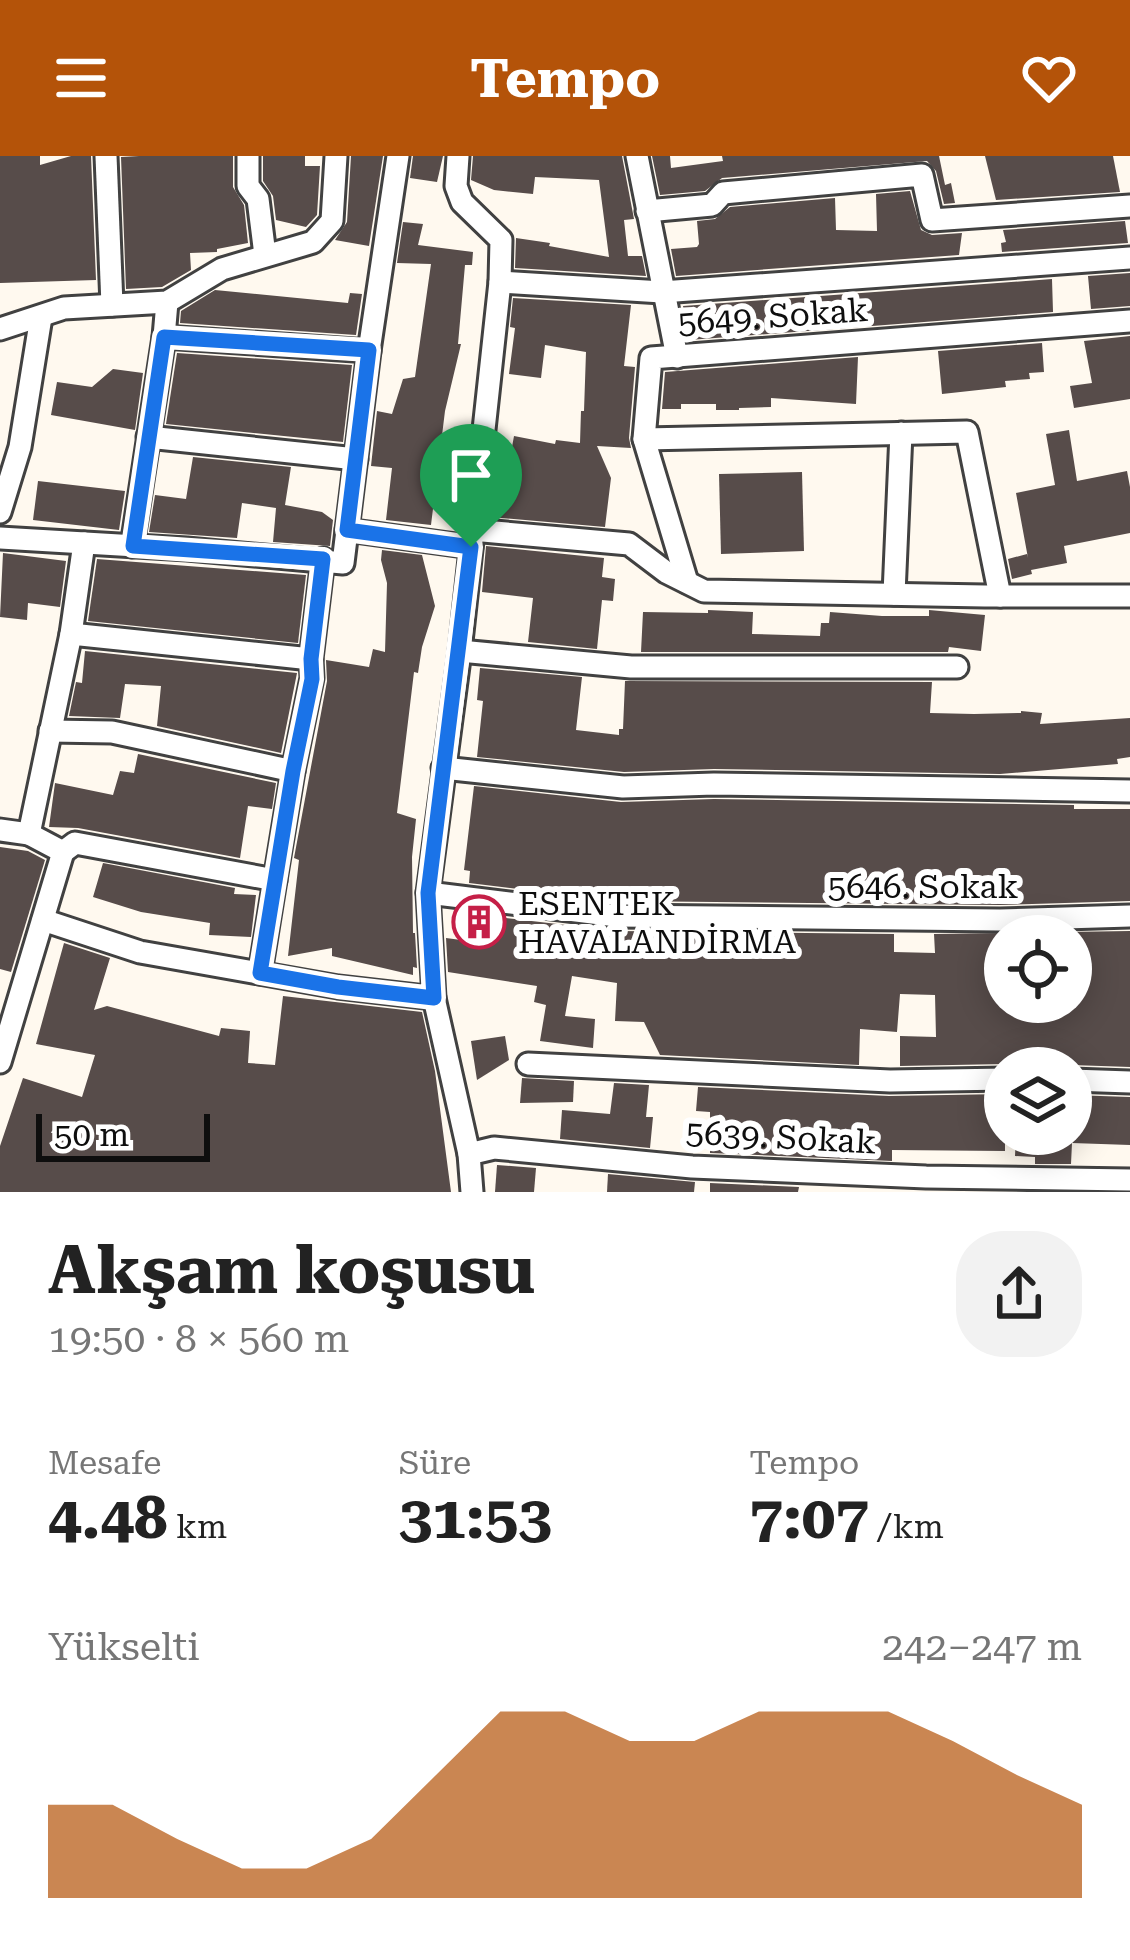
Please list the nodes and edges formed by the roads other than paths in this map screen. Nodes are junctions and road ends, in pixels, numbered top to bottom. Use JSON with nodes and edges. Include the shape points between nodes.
{"nodes":[{"id":1,"x":106,"y":156,"type":"edge"},
{"id":2,"x":248,"y":156,"type":"edge"},
{"id":3,"x":336,"y":156,"type":"edge"},
{"id":4,"x":398,"y":156,"type":"edge"},
{"id":5,"x":458,"y":156,"type":"edge"},
{"id":6,"x":637,"y":156,"type":"edge"},
{"id":7,"x":920,"y":166,"type":"edge"},
{"id":8,"x":1130,"y":206,"type":"edge"},
{"id":9,"x":646,"y":211,"type":"junction"},
{"id":10,"x":265,"y":255,"type":"junction"},
{"id":11,"x":1130,"y":259,"type":"edge"},
{"id":12,"x":500,"y":282,"type":"junction"},
{"id":13,"x":662,"y":292,"type":"junction"},
{"id":14,"x":167,"y":302,"type":"junction"},
{"id":15,"x":112,"y":305,"type":"junction"},
{"id":16,"x":41,"y":317,"type":"junction"},
{"id":17,"x":1130,"y":321,"type":"edge"},
{"id":18,"x":0,"y":329,"type":"edge"},
{"id":19,"x":164,"y":337,"type":"junction"},
{"id":20,"x":369,"y":350,"type":"junction"},
{"id":21,"x":676,"y":357,"type":"junction"},
{"id":22,"x":901,"y":433,"type":"junction"},
{"id":23,"x":148,"y":437,"type":"junction"},
{"id":24,"x":644,"y":439,"type":"junction"},
{"id":25,"x":356,"y":459,"type":"junction"},
{"id":26,"x":0,"y":512,"type":"edge"},
{"id":27,"x":347,"y":530,"type":"junction"},
{"id":28,"x":0,"y":538,"type":"edge"},
{"id":29,"x":471,"y":538,"type":"junction"},
{"id":30,"x":84,"y":543,"type":"junction"},
{"id":31,"x":133,"y":546,"type":"junction"},
{"id":32,"x":333,"y":561,"type":"junction"},
{"id":33,"x":687,"y":582,"type":"junction"},
{"id":34,"x":894,"y":594,"type":"junction"},
{"id":35,"x":1000,"y":596,"type":"junction"},
{"id":36,"x":1130,"y":596,"type":"edge"},
{"id":37,"x":70,"y":634,"type":"junction"},
{"id":38,"x":460,"y":651,"type":"junction"},
{"id":39,"x":311,"y":659,"type":"junction"},
{"id":40,"x":957,"y":668,"type":"dead end"},
{"id":41,"x":50,"y":731,"type":"junction"},
{"id":42,"x":443,"y":768,"type":"junction"},
{"id":43,"x":293,"y":771,"type":"junction"},
{"id":44,"x":1130,"y":791,"type":"edge"},
{"id":45,"x":0,"y":830,"type":"edge"},
{"id":46,"x":29,"y":834,"type":"junction"},
{"id":47,"x":63,"y":853,"type":"junction"},
{"id":48,"x":275,"y":880,"type":"junction"},
{"id":49,"x":428,"y":893,"type":"junction"},
{"id":50,"x":1130,"y":916,"type":"edge"},
{"id":51,"x":43,"y":920,"type":"junction"},
{"id":52,"x":260,"y":973,"type":"junction"},
{"id":53,"x":434,"y":998,"type":"junction"},
{"id":54,"x":0,"y":1062,"type":"edge"},
{"id":55,"x":528,"y":1064,"type":"dead end"},
{"id":56,"x":984,"y":1079,"type":"edge"},
{"id":57,"x":1092,"y":1081,"type":"edge"},
{"id":58,"x":1130,"y":1082,"type":"edge"},
{"id":59,"x":469,"y":1154,"type":"junction"},
{"id":60,"x":692,"y":1167,"type":"junction"},
{"id":61,"x":1130,"y":1180,"type":"edge"},
{"id":62,"x":472,"y":1192,"type":"edge"},
{"id":63,"x":705,"y":1192,"type":"edge"}],
"edges":[{"from":1,"to":15,"type":"street"},
{"from":2,"to":10,"type":"street"},
{"from":3,"to":10,"type":"street","via":[[332,220],[313,242]]},
{"from":4,"to":20,"type":"street"},
{"from":5,"to":12,"type":"street","via":[[462,202],[501,239]]},
{"from":6,"to":9,"type":"street"},
{"from":7,"to":8,"type":"street","via":[[932,220]]},
{"from":7,"to":9,"type":"street"},
{"from":9,"to":13,"type":"street"},
{"from":10,"to":14,"type":"street"},
{"from":11,"to":13,"type":"street"},
{"from":12,"to":13,"type":"street"},
{"from":12,"to":29,"type":"street"},
{"from":13,"to":21,"type":"street"},
{"from":14,"to":15,"type":"street"},
{"from":14,"to":19,"type":"street"},
{"from":15,"to":16,"type":"street"},
{"from":16,"to":18,"type":"street"},
{"from":16,"to":26,"type":"street","via":[[20,447]]},
{"from":17,"to":21,"type":"street","name":"5649. Sokak"},
{"from":19,"to":20,"type":"street"},
{"from":19,"to":23,"type":"street"},
{"from":20,"to":25,"type":"street"},
{"from":21,"to":24,"type":"street","name":"5649. Sokak","via":[[650,358]]},
{"from":22,"to":24,"type":"street"},
{"from":22,"to":34,"type":"street"},
{"from":22,"to":35,"type":"street","via":[[967,432]]},
{"from":23,"to":25,"type":"street"},
{"from":23,"to":31,"type":"street"},
{"from":24,"to":33,"type":"street","name":"5649. Sokak"},
{"from":25,"to":27,"type":"street"},
{"from":27,"to":29,"type":"street"},
{"from":27,"to":32,"type":"street"},
{"from":28,"to":30,"type":"street"},
{"from":29,"to":33,"type":"street","via":[[629,544]]},
{"from":29,"to":38,"type":"street"},
{"from":30,"to":31,"type":"street"},
{"from":30,"to":37,"type":"street"},
{"from":31,"to":32,"type":"street"},
{"from":32,"to":39,"type":"street"},
{"from":33,"to":34,"type":"street","via":[[704,590]]},
{"from":34,"to":35,"type":"street"},
{"from":35,"to":36,"type":"street"},
{"from":37,"to":39,"type":"street"},
{"from":37,"to":41,"type":"street"},
{"from":38,"to":40,"type":"street","via":[[631,667]]},
{"from":38,"to":42,"type":"street"},
{"from":39,"to":43,"type":"street"},
{"from":41,"to":43,"type":"street","via":[[112,732]]},
{"from":41,"to":46,"type":"street"},
{"from":42,"to":44,"type":"street","via":[[622,787]]},
{"from":42,"to":49,"type":"street"},
{"from":43,"to":48,"type":"street"},
{"from":45,"to":46,"type":"street"},
{"from":46,"to":47,"type":"street"},
{"from":47,"to":48,"type":"street","via":[[75,843]]},
{"from":47,"to":51,"type":"street"},
{"from":48,"to":52,"type":"street"},
{"from":49,"to":50,"type":"street","name":"5646. Sokak","via":[[617,916]]},
{"from":49,"to":53,"type":"street"},
{"from":51,"to":52,"type":"street","via":[[140,952]]},
{"from":51,"to":54,"type":"street"},
{"from":52,"to":53,"type":"street"},
{"from":53,"to":59,"type":"street"},
{"from":55,"to":56,"type":"street"},
{"from":57,"to":58,"type":"street"},
{"from":59,"to":60,"type":"street","name":"5639. Sokak","via":[[494,1148]]},
{"from":59,"to":62,"type":"street"},
{"from":60,"to":61,"type":"street","name":"5639. Sokak"},
{"from":60,"to":63,"type":"street"}]}
